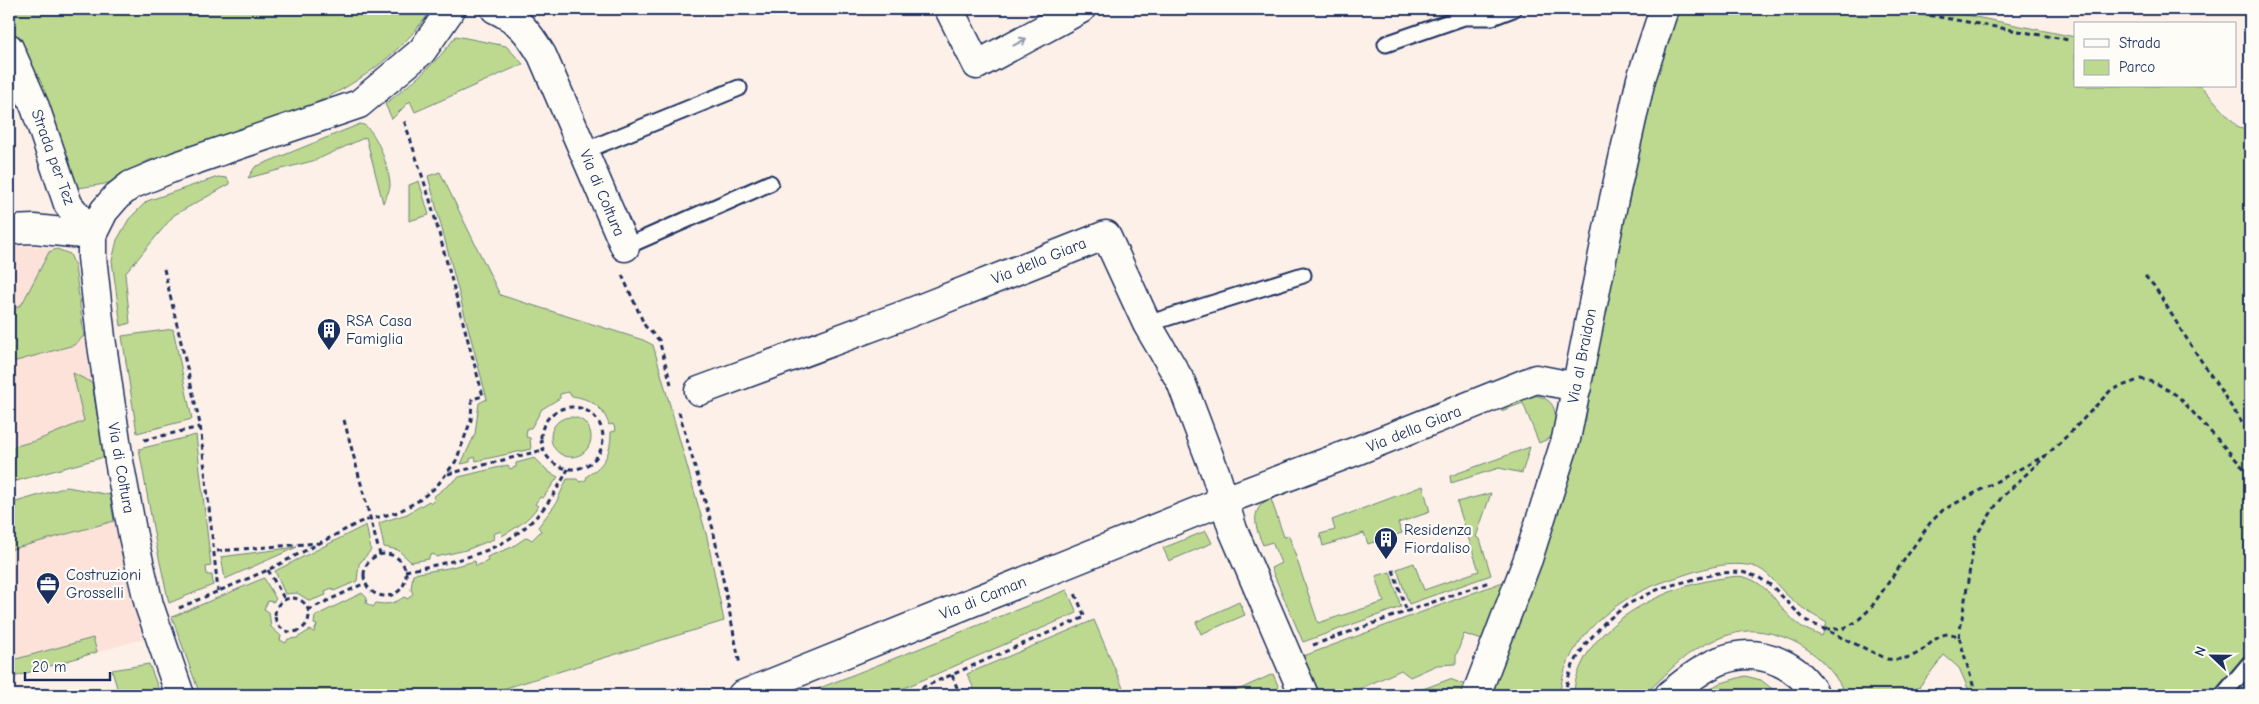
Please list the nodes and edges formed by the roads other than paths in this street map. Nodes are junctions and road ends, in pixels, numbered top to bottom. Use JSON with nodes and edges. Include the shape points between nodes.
{"nodes":[{"id":1,"x":451,"y":9,"type":"edge"},
{"id":2,"x":495,"y":9,"type":"edge"},
{"id":3,"x":949,"y":9,"type":"edge"},
{"id":4,"x":1081,"y":9,"type":"edge"},
{"id":5,"x":1513,"y":9,"type":"edge"},
{"id":6,"x":1664,"y":9,"type":"edge"},
{"id":7,"x":1386,"y":44,"type":"dead end"},
{"id":8,"x":9,"y":48,"type":"edge"},
{"id":9,"x":739,"y":88,"type":"dead end"},
{"id":10,"x":584,"y":151,"type":"junction"},
{"id":11,"x":770,"y":183,"type":"dead end"},
{"id":12,"x":9,"y":230,"type":"edge"},
{"id":13,"x":92,"y":235,"type":"junction"},
{"id":14,"x":622,"y":257,"type":"joint"},
{"id":15,"x":1304,"y":275,"type":"dead end"},
{"id":16,"x":1147,"y":324,"type":"junction"},
{"id":17,"x":1577,"y":387,"type":"junction"},
{"id":18,"x":688,"y":399,"type":"road end"},
{"id":19,"x":1223,"y":501,"type":"junction"},
{"id":20,"x":2250,"y":663,"type":"edge"},
{"id":21,"x":180,"y":695,"type":"edge"},
{"id":22,"x":744,"y":695,"type":"edge"},
{"id":23,"x":1304,"y":695,"type":"edge"},
{"id":24,"x":1476,"y":695,"type":"edge"},
{"id":25,"x":1669,"y":695,"type":"edge"},
{"id":26,"x":1815,"y":695,"type":"edge"},
{"id":27,"x":2223,"y":695,"type":"edge"}],
"edges":[{"from":1,"to":13,"type":"street","name":"Via di Coltura","via":[[422,51],[359,104],[140,181],[117,196],[104,211]]},
{"from":2,"to":10,"type":"street","name":"Via di Coltura","via":[[515,19],[532,37]]},
{"from":3,"to":4,"type":"street","one_way":true,"via":[[977,65]]},
{"from":5,"to":7,"type":"lane","via":[[1492,17],[1464,17]]},
{"from":6,"to":17,"type":"street","name":"Via al Braidon","via":[[1641,79]]},
{"from":8,"to":13,"type":"street","name":"Strada per Tez","via":[[36,107],[68,204]]},
{"from":9,"to":10,"type":"lane"},
{"from":10,"to":14,"type":"street","name":"Via di Coltura"},
{"from":11,"to":14,"type":"lane","name":"Via di Coltura"},
{"from":12,"to":13,"type":"street","via":[[34,229]]},
{"from":13,"to":21,"type":"street","name":"Via di Coltura","via":[[101,338],[133,536],[149,605]]},
{"from":15,"to":16,"type":"lane"},
{"from":16,"to":18,"type":"street","name":"Via della Giara","via":[[1106,235]]},
{"from":16,"to":19,"type":"street","name":"Via della Giara","via":[[1181,382]]},
{"from":17,"to":19,"type":"street","name":"Via della Giara","via":[[1536,379]]},
{"from":17,"to":24,"type":"street","name":"Via al Braidon","via":[[1551,490]]},
{"from":19,"to":22,"type":"street","name":"Via di Caman"},
{"from":19,"to":23,"type":"street","name":"Via della Giara","via":[[1232,530]]},
{"from":20,"to":27,"type":"lane"},
{"from":25,"to":26,"type":"street","via":[[1694,674],[1718,661],[1743,655],[1766,656],[1792,668]]}]}
